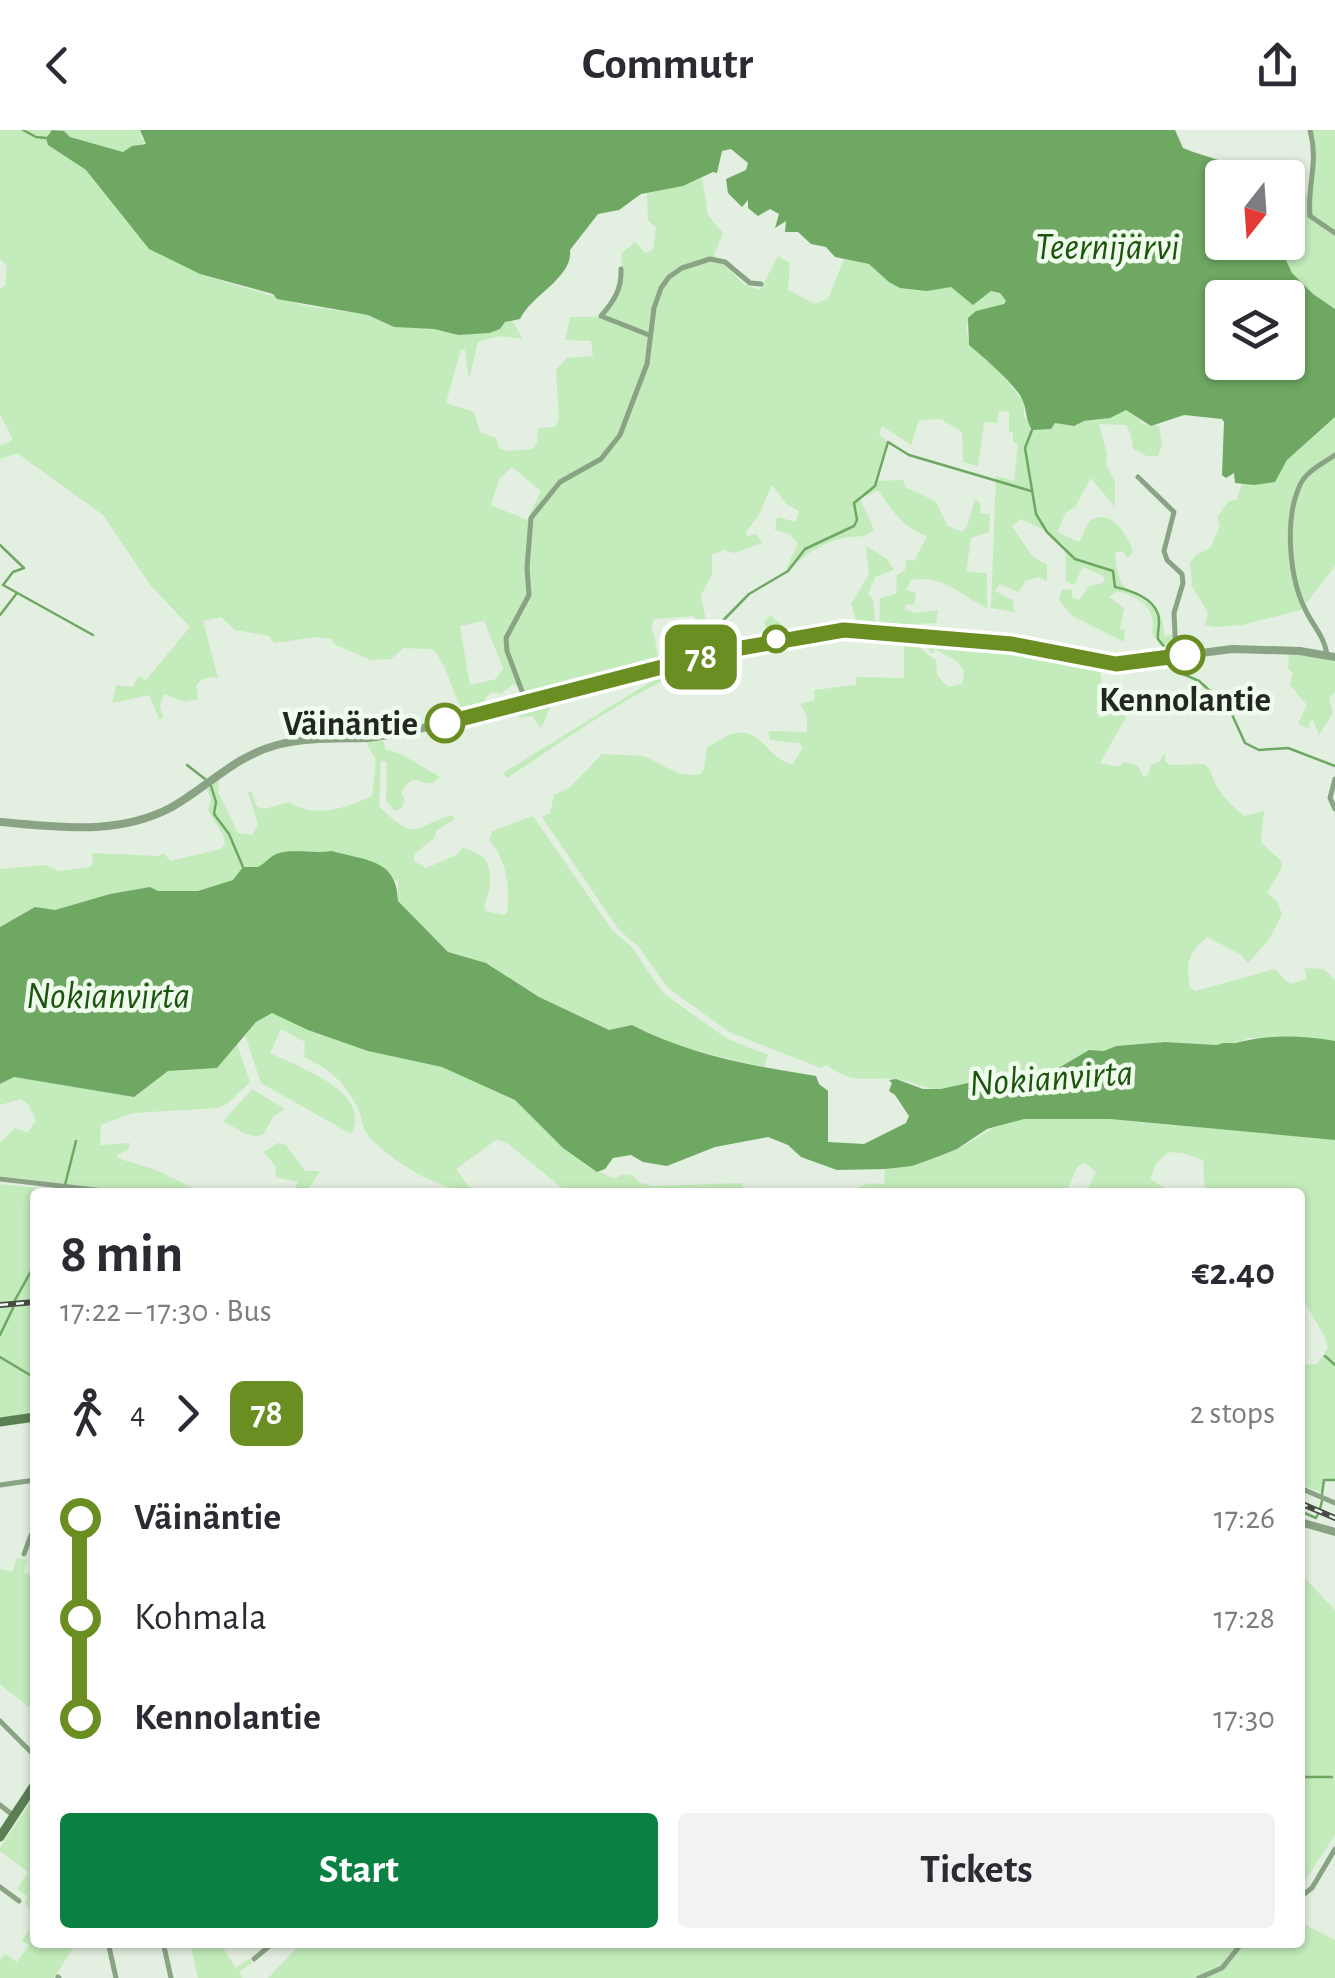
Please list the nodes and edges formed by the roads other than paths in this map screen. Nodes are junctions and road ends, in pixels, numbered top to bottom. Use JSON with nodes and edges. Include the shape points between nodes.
{"nodes":[{"id":1,"x":1310,"y":130,"type":"edge"},
{"id":2,"x":1335,"y":234,"type":"edge"},
{"id":3,"x":622,"y":268,"type":"dead end"},
{"id":4,"x":761,"y":284,"type":"dead end"},
{"id":5,"x":650,"y":335,"type":"junction"},
{"id":6,"x":1335,"y":454,"type":"edge"},
{"id":7,"x":1138,"y":477,"type":"dead end"},
{"id":8,"x":1176,"y":656,"type":"junction"},
{"id":9,"x":1331,"y":656,"type":"edge"},
{"id":10,"x":526,"y":702,"type":"junction"},
{"id":11,"x":1335,"y":779,"type":"edge"},
{"id":12,"x":1335,"y":809,"type":"edge"},
{"id":13,"x":0,"y":822,"type":"edge"},
{"id":14,"x":0,"y":1179,"type":"edge"},
{"id":15,"x":79,"y":1188,"type":"edge"},
{"id":16,"x":30,"y":1419,"type":"edge"},
{"id":17,"x":0,"y":1422,"type":"edge"},
{"id":18,"x":30,"y":1481,"type":"edge"},
{"id":19,"x":0,"y":1486,"type":"edge"},
{"id":20,"x":1305,"y":1490,"type":"edge"},
{"id":21,"x":1335,"y":1503,"type":"edge"},
{"id":22,"x":1305,"y":1523,"type":"edge"},
{"id":23,"x":1335,"y":1532,"type":"edge"},
{"id":24,"x":30,"y":1538,"type":"edge"},
{"id":25,"x":24,"y":1554,"type":"dead end"},
{"id":26,"x":0,"y":1721,"type":"edge"},
{"id":27,"x":30,"y":1751,"type":"edge"},
{"id":28,"x":30,"y":1792,"type":"edge"},
{"id":29,"x":0,"y":1806,"type":"edge"},
{"id":30,"x":14,"y":1816,"type":"junction"},
{"id":31,"x":0,"y":1837,"type":"edge"},
{"id":32,"x":1335,"y":1849,"type":"edge"},
{"id":33,"x":0,"y":1887,"type":"edge"},
{"id":34,"x":1305,"y":1893,"type":"edge"},
{"id":35,"x":19,"y":1901,"type":"dead end"},
{"id":36,"x":109,"y":1948,"type":"edge"},
{"id":37,"x":164,"y":1948,"type":"edge"},
{"id":38,"x":267,"y":1948,"type":"edge"},
{"id":39,"x":1238,"y":1948,"type":"edge"},
{"id":40,"x":254,"y":1959,"type":"dead end"},
{"id":41,"x":116,"y":1978,"type":"edge"},
{"id":42,"x":171,"y":1978,"type":"edge"},
{"id":43,"x":1199,"y":1978,"type":"edge"}],
"edges":[{"from":1,"to":2,"type":"street","via":[[1310,216]]},
{"from":3,"to":5,"type":"street","via":[[622,284],[601,316]]},
{"from":4,"to":5,"type":"street","via":[[718,259],[682,268],[661,288]]},
{"from":5,"to":10,"type":"street","via":[[647,364],[620,435],[601,458],[560,482],[531,518],[528,594],[506,638]]},
{"from":6,"to":9,"type":"street","via":[[1299,486],[1290,548],[1303,604]]},
{"from":7,"to":8,"type":"street","via":[[1174,512],[1164,551],[1182,574],[1174,613]]},
{"from":8,"to":9,"type":"street","via":[[1232,649]]},
{"from":8,"to":10,"type":"street","via":[[1116,664],[1000,642],[844,630],[762,642]]},
{"from":10,"to":13,"type":"street","via":[[388,735],[276,745],[227,767],[172,807],[121,826]]},
{"from":11,"to":12,"type":"street"},
{"from":14,"to":15,"type":"street"},
{"from":16,"to":17,"type":"main road"},
{"from":18,"to":19,"type":"street"},
{"from":20,"to":21,"type":"street"},
{"from":22,"to":23,"type":"street"},
{"from":24,"to":25,"type":"street"},
{"from":26,"to":27,"type":"street"},
{"from":28,"to":30,"type":"main road"},
{"from":29,"to":30,"type":"street"},
{"from":30,"to":31,"type":"main road"},
{"from":32,"to":34,"type":"street"},
{"from":33,"to":35,"type":"street"},
{"from":36,"to":41,"type":"street"},
{"from":37,"to":42,"type":"street"},
{"from":38,"to":40,"type":"street"},
{"from":39,"to":43,"type":"street","via":[[1222,1968]]}]}
